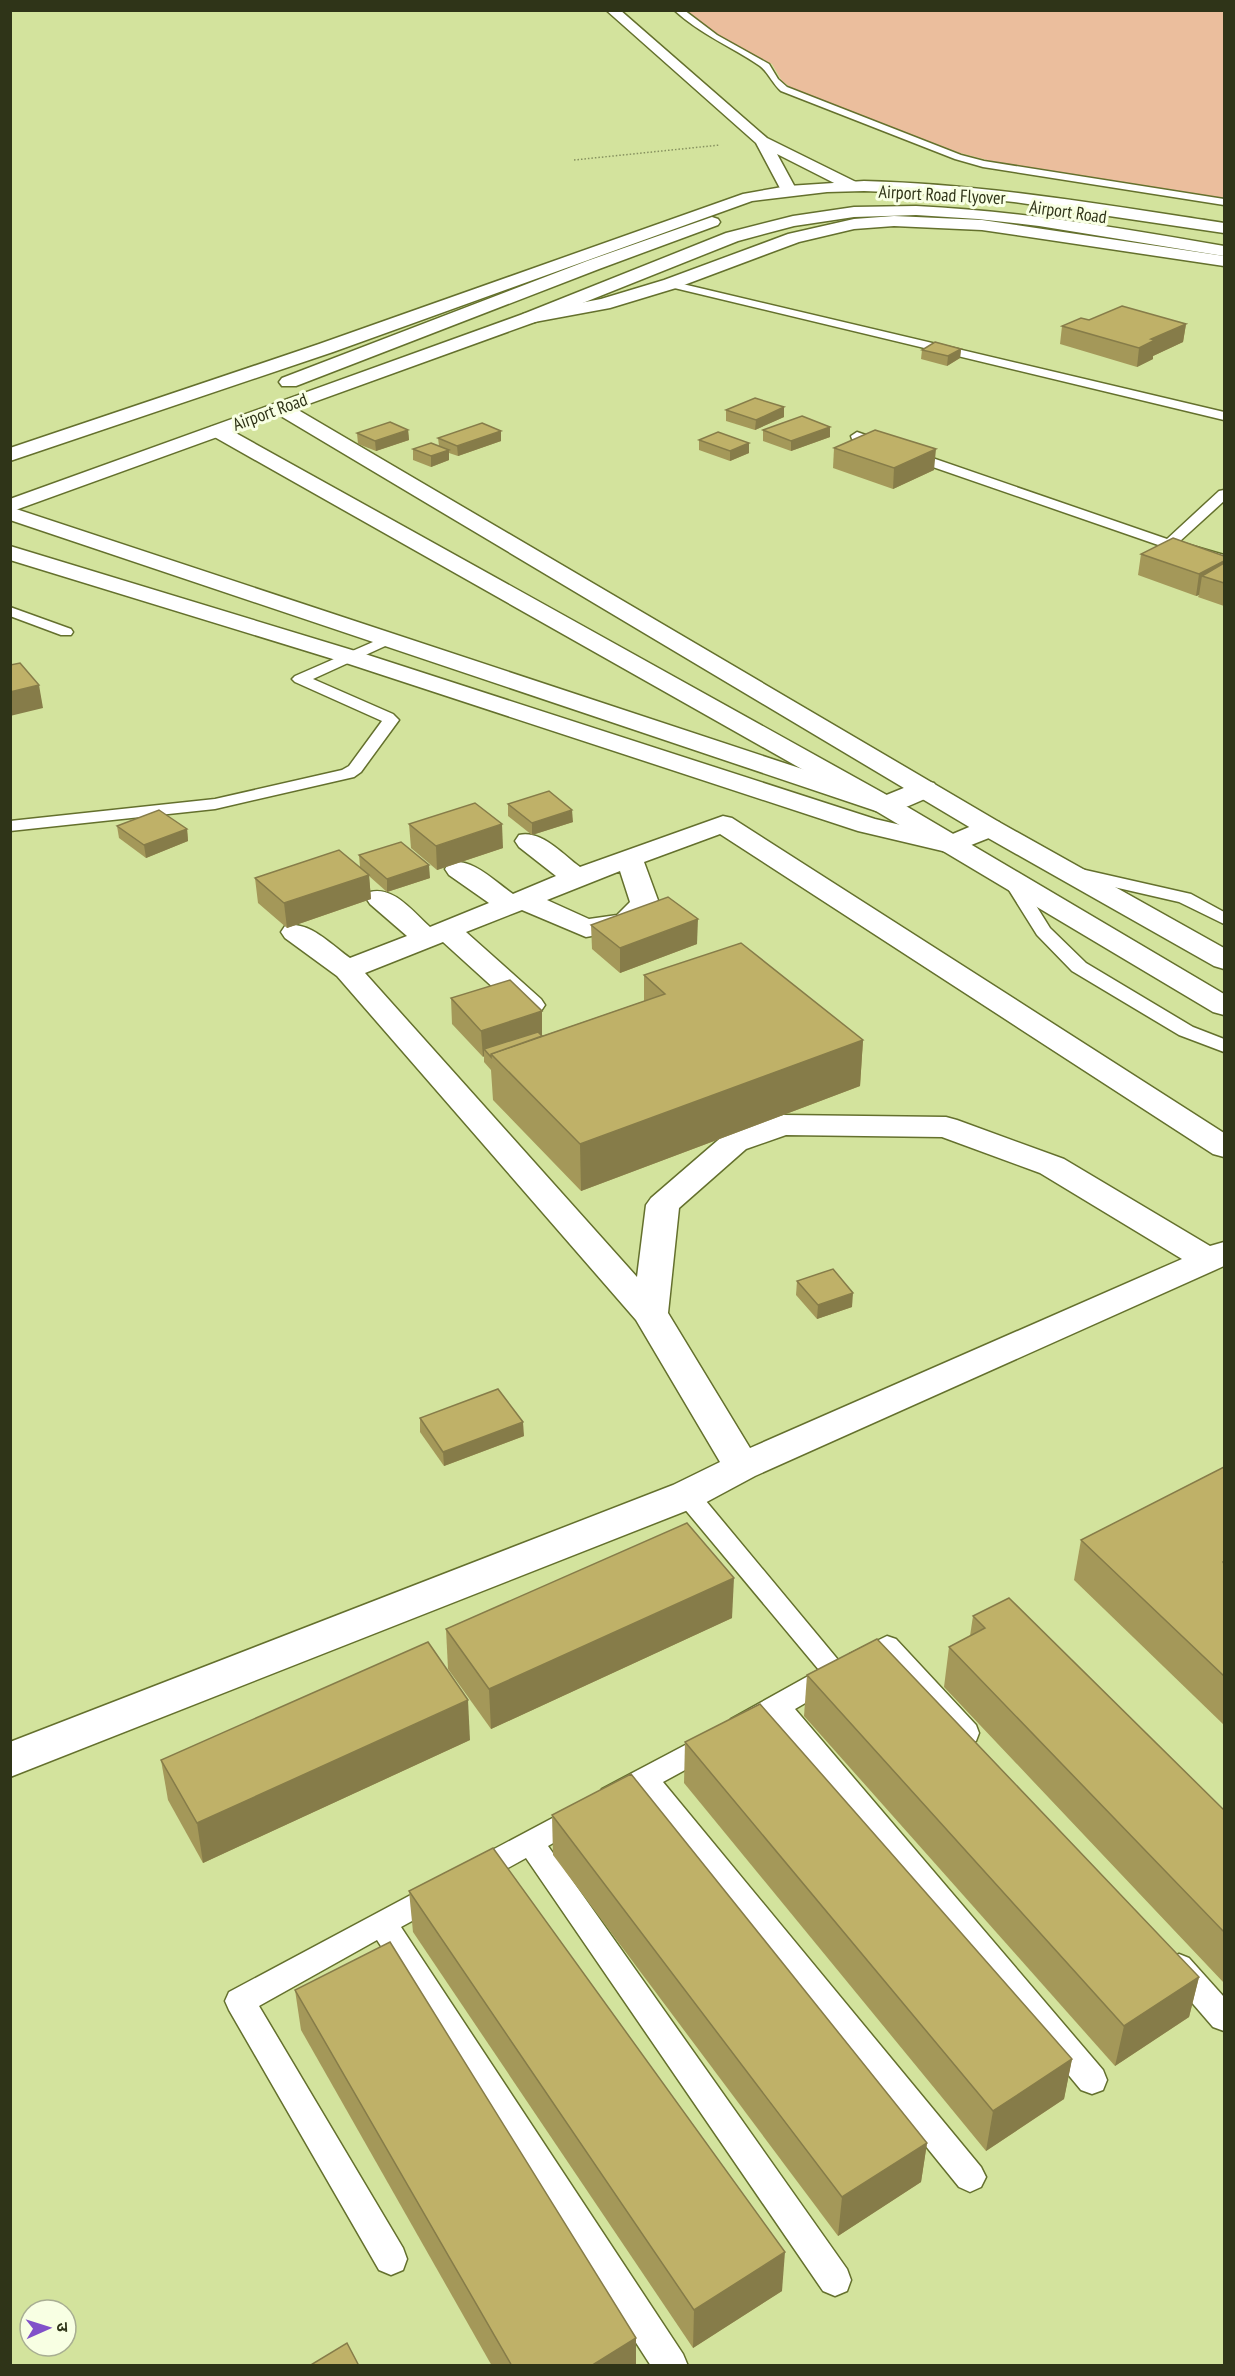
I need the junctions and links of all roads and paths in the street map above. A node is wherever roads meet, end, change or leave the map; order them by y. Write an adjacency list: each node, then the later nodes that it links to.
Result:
1 (612, 10): 3 (street)
2 (678, 10): 7 (lane)
3 (762, 141): 4 (path); 5 (street); 6 (street)
4 (574, 160)
5 (850, 185): 6 (street); 8 (street)
6 (788, 189): 18 (street)
7 (1224, 202)
8 (1224, 228)
9 (1224, 234): 14 (street, Airport Road)
10 (1224, 251): 13 (street, Airport Road Flyover)
11 (1224, 261): 12 (street)
12 (670, 285): 13 (street); 15 (lane)
13 (529, 318): 14 (street, Airport Road)
14 (277, 398): 16 (street, Airport Road); 29 (street)
15 (1224, 416)
16 (218, 431): 20 (street, Airport Road); 30 (street)
17 (856, 436): 22 (lane)
18 (10, 455)
19 (1224, 494): 22 (lane)
20 (10, 506)
21 (10, 513): 27 (street)
22 (1169, 544): 24 (lane)
23 (10, 554): 28 (street)
24 (1224, 560)
25 (10, 611): 26 (lane)
26 (66, 632)
27 (389, 639): 28 (lane); 30 (street)
28 (350, 657): 31 (lane); 34 (street)
29 (925, 789): 30 (street); 32 (street)
30 (885, 805): 34 (street)
31 (10, 826)
32 (990, 828): 34 (street); 37 (street)
33 (529, 841): 38 (street)
34 (951, 845): 39 (street)
35 (629, 859): 38 (street); 41 (street); 50 (street)
36 (459, 869): 41 (street)
37 (1063, 870): 42 (lane); 45 (street)
38 (576, 878): 41 (street)
39 (1011, 879): 48 (street); 49 (lane)
40 (380, 898): 44 (street)
41 (517, 902): 44 (street)
42 (1224, 919)
43 (295, 932): 46 (street)
44 (436, 933): 46 (street); 47 (street)
45 (1224, 960)
46 (347, 970): 52 (street)
47 (530, 1005)
48 (1224, 1006)
49 (1224, 1046)
50 (1224, 1147)
51 (1216, 1256): 52 (street); 53 (street)
52 (650, 1313): 53 (street)
53 (742, 1467): 54 (street)
54 (687, 1495): 55 (lane); 58 (street)
55 (836, 1673): 56 (lane); 57 (lane)
56 (777, 1706): 59 (lane); 64 (lane)
57 (983, 1752)
58 (10, 1760)
59 (644, 1779): 60 (lane); 65 (lane)
60 (530, 1842): 61 (lane); 67 (lane)
61 (382, 1923): 66 (lane); 68 (lane)
62 (1160, 1947): 63 (lane)
63 (1224, 2018)
64 (1092, 2080)
65 (970, 2177)
66 (391, 2259)
67 (835, 2280)
68 (671, 2366)

